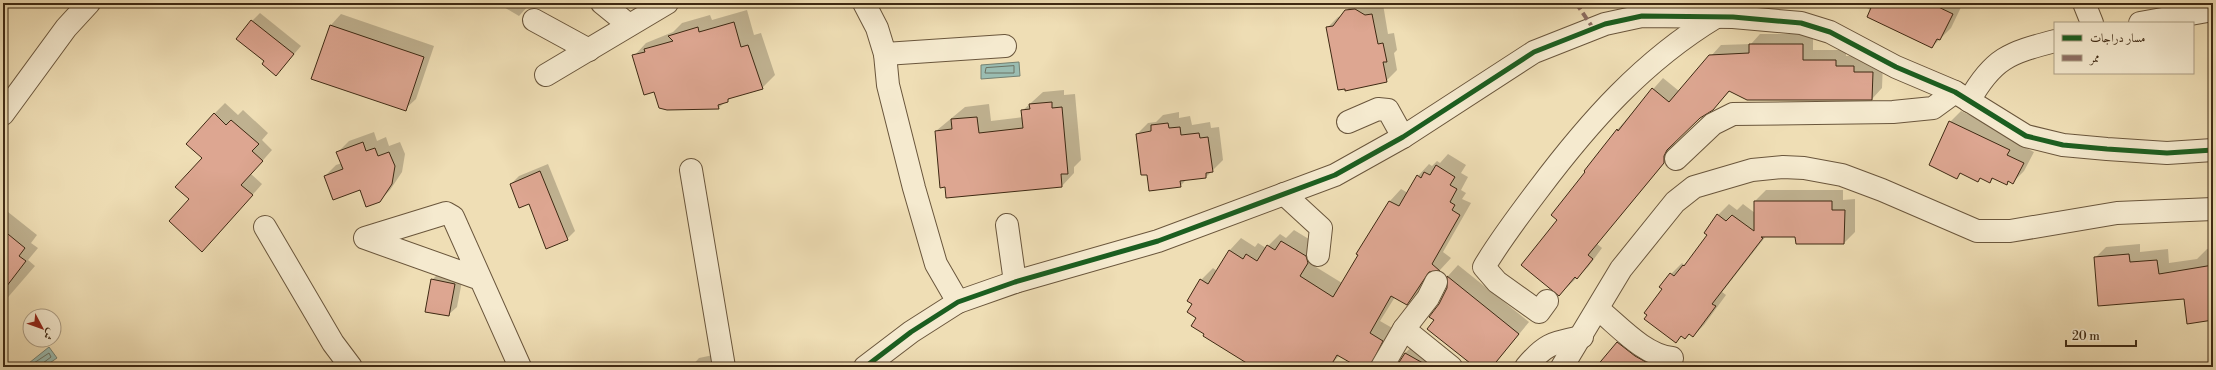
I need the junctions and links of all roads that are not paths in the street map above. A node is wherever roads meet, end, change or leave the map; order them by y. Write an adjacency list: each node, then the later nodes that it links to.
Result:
1 (89, 3): 19 (street)
2 (602, 3): 12 (street)
3 (667, 3): 12 (street)
4 (864, 3): 16 (street)
5 (2084, 3): 10 (street)
6 (1638, 10): 8 (street); 21 (street)
7 (2213, 10): 11 (street)
8 (1716, 17): 18 (street); 33 (street)
9 (534, 20): 15 (street)
10 (2092, 22)
11 (2146, 22)
12 (629, 25): 15 (street)
13 (2054, 41): 18 (street)
14 (1005, 46): 16 (street)
15 (589, 50): 17 (street)
16 (885, 54): 34 (street)
17 (546, 75)
18 (1962, 96): 22 (street); 23 (street)
19 (3, 114)
20 (1348, 122): 21 (street)
21 (1403, 137): 25 (street)
22 (2213, 150)
23 (1676, 159)
24 (691, 170): 41 (street)
25 (1284, 194): 29 (street); 31 (street)
26 (2213, 209): 35 (street)
27 (1008, 225): 31 (street)
28 (264, 227): 39 (street)
29 (1318, 255)
30 (480, 279): 30 (street); 40 (street)
31 (1015, 282): 34 (street)
32 (1436, 282): 36 (street)
33 (1547, 301)
34 (958, 302): 42 (street)
35 (1598, 309): 37 (street); 38 (street)
36 (1404, 329): 43 (street); 44 (street)
37 (1582, 337): 45 (street); 46 (street)
38 (1672, 358)
39 (351, 367)
40 (520, 367)
41 (724, 367)
42 (865, 367)
43 (1382, 367)
44 (1451, 367)
45 (1526, 367)
46 (1562, 367)

